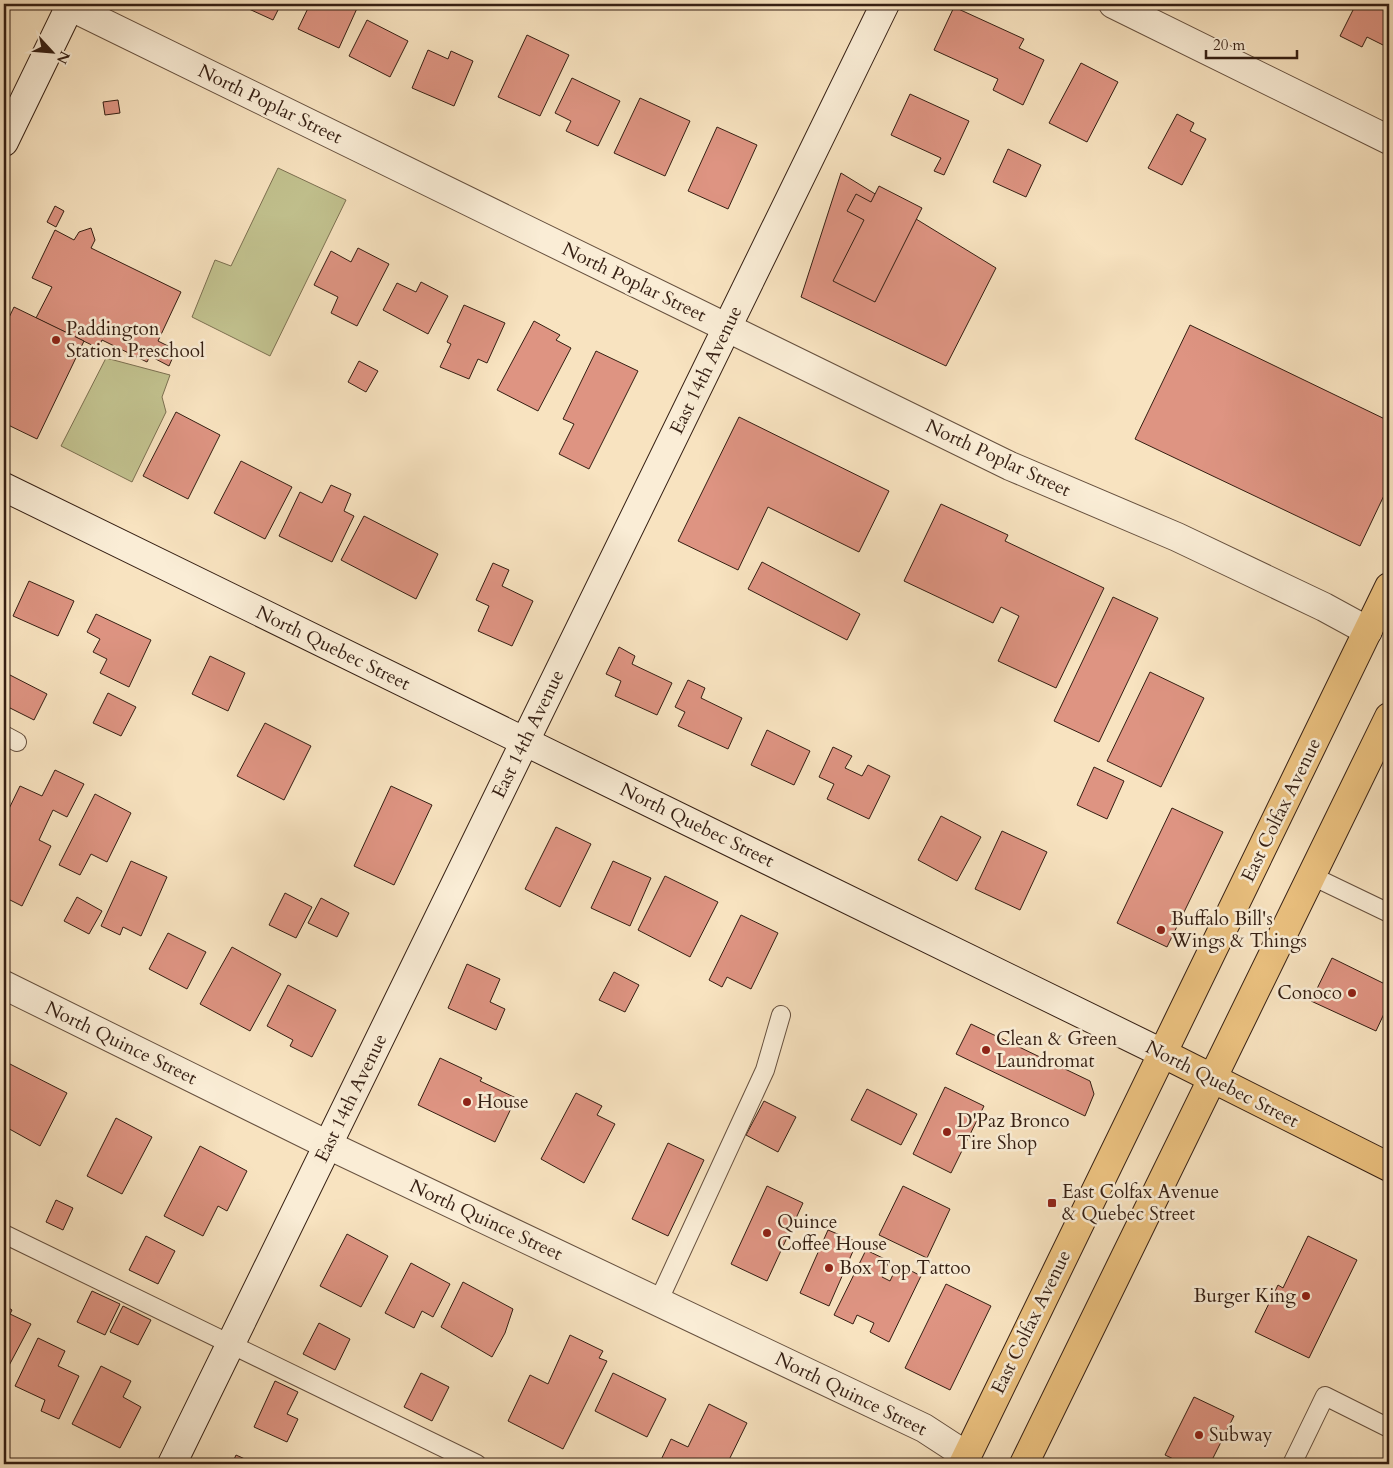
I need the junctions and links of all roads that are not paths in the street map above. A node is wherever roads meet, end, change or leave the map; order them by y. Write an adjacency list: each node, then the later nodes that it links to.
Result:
1 (69, 4): 5 (street); 6 (street, North Poplar Street)
2 (885, 4): 6 (street, East 14th Avenue)
3 (1113, 4): 4 (street)
4 (1389, 140)
5 (4, 142)
6 (727, 328): 9 (street, North Poplar Street); 11 (street, East 14th Avenue)
7 (4, 487): 11 (street, North Quebec Street)
8 (1389, 587): 9 (main road, East Colfax Avenue)
9 (1368, 631): 16 (main road, East Colfax Avenue)
10 (1389, 717): 12 (main road)
11 (524, 741): 16 (street, North Quebec Street); 18 (street, East 14th Avenue)
12 (1312, 876): 13 (lane); 17 (main road)
13 (1389, 913)
14 (4, 985): 18 (street, North Quince Street)
15 (781, 1015): 21 (lane)
16 (1162, 1054): 17 (main road, North Quebec Street); 24 (main road, East Colfax Avenue)
17 (1213, 1079): 19 (main road, North Quebec Street); 27 (main road)
18 (328, 1145): 21 (street, North Quince Street); 22 (street, East 14th Avenue)
19 (1389, 1167)
20 (4, 1234): 22 (lane)
21 (658, 1302): 24 (street, North Quince Street)
22 (231, 1344): 25 (street, East 14th Avenue); 26 (lane)
23 (1389, 1428): 28 (lane)
24 (965, 1460)
25 (172, 1464)
26 (478, 1464)
27 (1024, 1464)
28 (1292, 1464)

